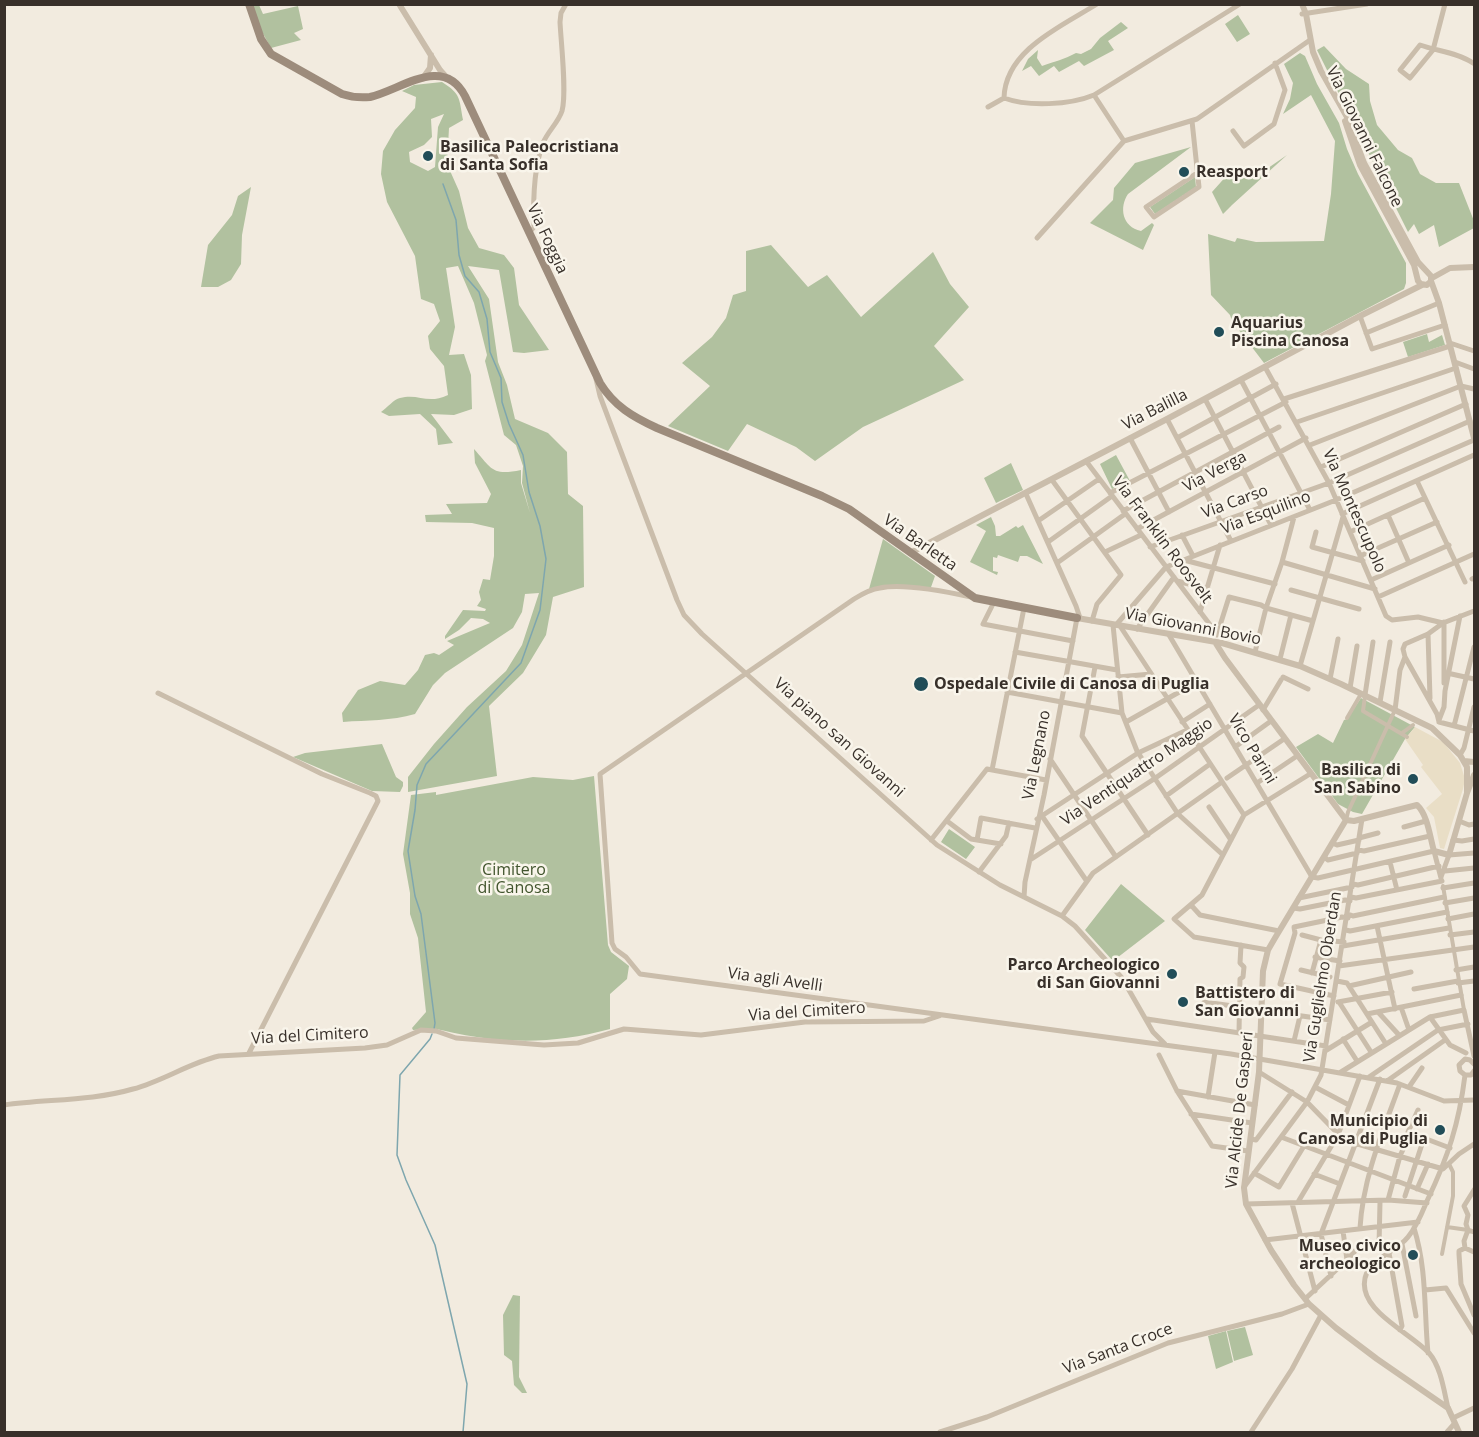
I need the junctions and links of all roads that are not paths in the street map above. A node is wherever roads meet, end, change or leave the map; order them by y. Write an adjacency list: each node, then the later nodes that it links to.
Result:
1 (249, 4): 18 (main road)
2 (399, 4): 12 (street)
3 (566, 4): 27 (street)
4 (1097, 4): 21 (street)
5 (1240, 4): 20 (street)
6 (1302, 4): 9 (street, Via Giovanni Falcone)
7 (1367, 4): 9 (street)
8 (1445, 4): 11 (street)
9 (1304, 14): 10 (street, Via Giovanni Falcone)
10 (1309, 40): 13 (street); 30 (street, Via Giovanni Falcone); 31 (street, Via Giovanni Falcone)
11 (1433, 50): 11 (street); 14 (street)
12 (431, 54): 15 (street); 16 (street)
13 (1275, 63): 23 (street); 24 (street)
14 (1473, 63)
15 (430, 67): 17 (street); 18 (street)
16 (439, 67): 17 (street); 19 (street)
17 (434, 76): 18 (main road); 19 (main road)
18 (423, 78)
19 (448, 79): 27 (main road, Via Foggia)
20 (1094, 95): 21 (street); 25 (street)
21 (1004, 98): 22 (street)
22 (988, 107)
23 (1192, 121): 25 (street); 26 (street)
24 (1233, 131)
25 (1124, 141): 28 (street)
26 (1197, 173): 26 (street)
27 (529, 232): 41 (main road, Via Foggia)
28 (1037, 238)
29 (1474, 267): 30 (street)
30 (1430, 276): 31 (street); 31 (street); 32 (street, Via Giovanni Falcone)
31 (1419, 281): 33 (street, Via Balilla)
32 (1439, 303): 34 (street, Via Giovanni Falcone); 35 (street)
33 (1360, 316): 35 (street); 39 (street, Via Balilla)
34 (1445, 325): 35 (street); 36 (street, Via Giovanni Falcone)
35 (1366, 333)
36 (1450, 344): 37 (street); 38 (street, Via Giovanni Falcone); 48 (street)
37 (1474, 351)
38 (1455, 365): 40 (street); 44 (street, Via Giovanni Falcone); 55 (street)
39 (1265, 367): 42 (street, Via Balilla); 43 (street, Via Montescupolo)
40 (1474, 369)
41 (595, 374): 86 (main road, Via Foggia); 166 (street, Via piano san Giovanni)
42 (1241, 380): 46 (street); 47 (street, Via Balilla)
43 (1276, 384): 46 (street); 48 (street, Via Montescupolo)
44 (1461, 386): 45 (street); 49 (street, Via Giovanni Falcone); 63 (street)
45 (1474, 389)
46 (1251, 398): 51 (street); 52 (street)
47 (1205, 399): 52 (street); 53 (street, Via Balilla)
48 (1285, 400): 51 (street); 55 (street, Via Montescupolo)
49 (1466, 405): 50 (street); 54 (street, Via Giovanni Falcone); 69 (street)
50 (1474, 410)
51 (1260, 415): 57 (street); 58 (street)
52 (1214, 417): 58 (street); 60 (street)
53 (1167, 419): 59 (street, Via Balilla); 60 (street)
54 (1470, 421): 62 (street, Via Giovanni Falcone); 76 (street, Via Carso)
55 (1297, 422): 61 (street, Via Montescupolo)
56 (1279, 427): 57 (street)
57 (1269, 433): 64 (street); 65 (street)
58 (1224, 434): 64 (street); 66 (street)
59 (1130, 438): 68 (street, Via Balilla); 72 (street)
60 (1177, 438): 66 (street)
61 (1306, 438): 63 (street, Via Montescupolo); 65 (street, Via Verga)
62 (1474, 439): 83 (street, Via Esquilino)
63 (1310, 445): 69 (street, Via Montescupolo)
64 (1233, 452): 70 (street); 71 (street)
65 (1279, 453): 70 (street, Via Verga); 79 (street)
66 (1186, 454): 71 (street); 72 (street)
67 (1474, 455): 75 (street)
68 (1086, 461): 73 (street, Via Franklin Roosvelt); 74 (street, Via Balilla)
69 (1321, 467): 76 (street, Via Montescupolo)
70 (1244, 471): 78 (street, Via Verga); 85 (street)
71 (1195, 472): 77 (street); 78 (street)
72 (1148, 474): 77 (street); 81 (street)
73 (1099, 479): 81 (street, Via Franklin Roosvelt); 84 (street)
74 (1052, 480): 80 (street, Via Balilla); 84 (street)
75 (1417, 481): 82 (street); 90 (street)
76 (1329, 483): 79 (street, Via Carso); 83 (street, Via Montescupolo)
77 (1159, 492): 88 (street); 89 (street)
78 (1206, 492): 89 (street, Via Verga); 95 (street)
79 (1301, 492): 85 (street, Via Carso); 87 (street)
80 (1026, 494): 94 (street); 111 (street, Via Balilla)
81 (1111, 495): 88 (street, Via Franklin Roosvelt); 93 (street)
82 (1425, 498): 91 (street); 96 (street)
83 (1336, 500): 87 (street, Via Esquilino); 90 (street, Via Montescupolo)
84 (1067, 501): 93 (street); 94 (street)
85 (1262, 506): 95 (street, Via Carso); 97 (street)
86 (849, 509): 111 (main road, Via Barletta)
87 (1310, 510): 92 (street, Via Esquilino)
88 (1124, 512): 98 (street, Via Franklin Roosvelt); 102 (street)
89 (1169, 512): 98 (street, Via Verga)
90 (1343, 515): 100 (street, Via Montescupolo); 110 (street)
91 (1388, 515): 100 (street); 103 (street)
92 (1294, 516): 97 (street, Via Esquilino); 117 (street)
93 (1081, 519): 102 (street); 105 (street)
94 (1038, 521): 105 (street)
95 (1221, 521): 101 (street, Via Carso); 104 (street)
96 (1437, 522): 103 (street); 106 (street)
97 (1271, 525): 104 (street, Via Esquilino)
98 (1139, 532): 107 (street, Via Franklin Roosvelt); 109 (street, Via Verga)
99 (1316, 532): 110 (street)
100 (1350, 532): 114 (street, Via Montescupolo)
101 (1182, 535): 107 (street, Via Carso); 113 (street)
102 (1094, 537): 109 (street); 118 (street)
103 (1398, 539): 114 (street); 119 (street)
104 (1231, 541): 108 (street, Via Esquilino)
105 (1048, 542): 118 (street)
106 (1449, 545): 116 (street); 119 (street)
107 (1150, 546): 120 (street, Via Franklin Roosvelt)
108 (1220, 546): 113 (street, Via Esquilino); 121 (street)
109 (1105, 552): 142 (street)
110 (1333, 553): 114 (street); 122 (street)
111 (910, 554): 131 (main road, Via Barletta)
112 (1474, 554): 116 (street)
113 (1193, 556): 115 (street, Via Esquilino)
114 (1361, 559): 124 (street, Via Montescupolo)
115 (1184, 560): 120 (street, Via Esquilino); 121 (street)
116 (1457, 561): 125 (street); 130 (street)
117 (1282, 562): 122 (street); 126 (street)
118 (1057, 563): 141 (street)
119 (1409, 563): 124 (street)
120 (1166, 567): 123 (street, Via Franklin Roosvelt); 145 (street)
121 (1214, 568): 126 (street); 127 (street)
122 (1325, 575): 128 (street); 132 (street)
123 (1175, 579): 127 (street); 138 (street, Via Franklin Roosvelt); 146 (street)
124 (1371, 580): 128 (street, Via Montescupolo)
125 (1465, 582)
126 (1275, 584): 135 (street)
127 (1208, 589): 138 (street)
128 (1375, 589): 130 (street, Via Montescupolo)
129 (1291, 590): 132 (street)
130 (1378, 597): 144 (street, Via Montescupolo)
131 (975, 598): 133 (main road, Via Giovanni Bovio); 166 (street)
132 (1319, 598): 136 (street); 143 (street)
133 (994, 602): 134 (main road, Via Giovanni Bovio); 147 (street)
134 (1024, 608): 141 (main road, Via Giovanni Bovio); 147 (street)
135 (1266, 608): 139 (street); 149 (street); 159 (street)
136 (1359, 609)
137 (1474, 611): 140 (street)
138 (1200, 612): 149 (street, Via Franklin Roosvelt)
139 (1291, 615): 143 (street); 161 (street)
140 (1460, 616): 144 (street); 167 (street)
141 (1078, 618): 142 (street, Via Giovanni Bovio); 152 (street, Via Legnano)
142 (1092, 621): 145 (street, Via Giovanni Bovio)
143 (1313, 621): 163 (street)
144 (1444, 622): 150 (street); 167 (street)
145 (1116, 625): 146 (street, Via Giovanni Bovio); 165 (street); 168 (street)
146 (1137, 629): 148 (street, Via Giovanni Bovio)
147 (1019, 632): 152 (street); 158 (street)
148 (1169, 634): 153 (street, Via Giovanni Bovio); 173 (street, Vico Parini)
149 (1217, 634): 153 (street)
150 (1428, 634): 160 (street); 180 (street)
151 (1338, 639): 171 (street)
152 (1072, 641): 162 (street, Via Legnano)
153 (1215, 642): 159 (street, Via Giovanni Bovio); 185 (street)
154 (1373, 642): 178 (street)
155 (1390, 642): 182 (street)
156 (1357, 646): 174 (street)
157 (1474, 647): 170 (street)
158 (1015, 652): 162 (street); 176 (street)
159 (1256, 652): 161 (street, Via Giovanni Bovio)
160 (1405, 657): 180 (street); 187 (street)
161 (1280, 659): 163 (street, Via Giovanni Bovio)
162 (1068, 663): 164 (street); 181 (street, Via Legnano)
163 (1300, 666): 171 (street, Via Giovanni Bovio)
164 (1095, 667): 165 (street); 184 (street)
165 (1117, 670): 169 (street)
166 (747, 672): 246 (street, Via piano san Giovanni); 327 (street, Via agli Avelli)
167 (1446, 673): 170 (street); 193 (street)
168 (1151, 674): 169 (street); 179 (street)
169 (1118, 677): 188 (street)
170 (1467, 677): 172 (street); 197 (street)
171 (1330, 679): 174 (street, Via Giovanni Bovio)
172 (1474, 679)
173 (1197, 682): 179 (street); 183 (street, Vico Parini)
174 (1350, 688): 178 (street, Via Giovanni Bovio)
175 (1308, 689): 185 (street)
176 (1007, 692): 181 (street); 213 (street)
177 (158, 693): 350 (street)
178 (1363, 694): 182 (street, Via Giovanni Bovio); 189 (street); 194 (street)
179 (1167, 699): 191 (street); 192 (street)
180 (1430, 700): 193 (street)
181 (1061, 702): 184 (street); 208 (street, Via Legnano)
182 (1380, 702): 187 (street, Via Giovanni Bovio)
183 (1210, 704): 192 (street); 198 (street, Vico Parini)
184 (1087, 707): 188 (street); 214 (street)
185 (1261, 707): 190 (street); 198 (street, Via Ventiquattro Maggio)
186 (1474, 707): 200 (street)
187 (1395, 710): 194 (street); 196 (street, Via Giovanni Bovio)
188 (1122, 713): 191 (street)
189 (1347, 718)
190 (1271, 721): 203 (street); 205 (street)
191 (1126, 722): 206 (street)
192 (1182, 722): 199 (street)
193 (1438, 722): 196 (street); 197 (street)
194 (1387, 725): 201 (street); 233 (street)
195 (1413, 725): 201 (street)
196 (1428, 726): 209 (street, Via Giovanni Bovio)
197 (1454, 726): 200 (street)
198 (1225, 729): 204 (street, Via Ventiquattro Maggio); 205 (street, Vico Parini)
199 (1187, 730): 204 (street); 206 (street)
200 (1472, 730): 209 (street)
201 (1402, 734): 202 (street)
202 (1407, 736)
203 (1284, 739): 207 (street); 212 (street)
204 (1198, 747): 211 (street); 217 (street, Via Ventiquattro Maggio)
205 (1235, 747): 212 (street, Vico Parini)
206 (1138, 753): 214 (street); 217 (street)
207 (1297, 756): 215 (street); 220 (street)
208 (1050, 758): 218 (street, Via Legnano); 222 (street)
209 (1462, 758): 210 (street); 221 (street)
210 (1474, 762)
211 (1210, 764): 219 (street); 223 (street)
212 (1246, 765): 219 (street); 220 (street, Vico Parini)
213 (992, 770): 218 (street); 234 (street)
214 (1107, 773): 222 (street); 225 (street)
215 (1310, 774): 226 (street); 233 (street)
216 (1474, 775): 221 (street)
217 (1154, 778): 223 (street); 225 (street, Via Ventiquattro Maggio)
218 (1046, 780): 230 (street, Via Legnano)
219 (1224, 780): 228 (street); 229 (street)
220 (1257, 783): 226 (street, Vico Parini)
221 (1467, 793): 224 (street); 236 (street)
222 (1074, 795): 230 (street); 232 (street)
223 (1166, 796): 228 (street)
224 (1474, 797)
225 (1123, 798): 232 (street, Via Ventiquattro Maggio); 242 (street)
226 (1268, 801): 229 (street); 268 (street, Vico Parini)
227 (1209, 807): 248 (street)
228 (1178, 814): 242 (street); 256 (street)
229 (1244, 815): 248 (street)
230 (1040, 818): 240 (street, Via Legnano); 250 (street)
231 (1362, 819): 233 (street); 235 (street); 244 (street, Via Guglielmo Oberdan)
232 (1091, 820): 250 (street, Via Ventiquattro Maggio); 258 (street)
233 (1346, 820): 251 (street, Via Alcide De Gasperi)
234 (947, 821): 246 (street); 247 (street)
235 (1426, 821): 239 (street); 243 (street)
236 (1459, 821): 238 (street); 249 (street)
237 (1009, 823): 240 (street); 247 (street); 252 (street)
238 (1474, 824)
239 (1404, 827)
240 (1035, 828): 260 (street, Via Legnano)
241 (1378, 833): 244 (street)
242 (1148, 835): 258 (street)
243 (1430, 836): 253 (street); 254 (street)
244 (1359, 839): 251 (street); 254 (street, Via Guglielmo Oberdan)
245 (1474, 839): 249 (street)
246 (931, 840): 266 (street, Via piano san Giovanni)
247 (977, 840): 252 (street)
248 (1231, 840): 256 (street)
249 (1453, 840): 257 (street)
250 (1059, 841): 260 (street, Via Ventiquattro Maggio); 269 (street)
251 (1332, 843): 259 (street, Via Alcide De Gasperi)
252 (1001, 844): 266 (street)
253 (1434, 851): 257 (street); 261 (street); 262 (street)
254 (1357, 852): 259 (street); 264 (street, Via Guglielmo Oberdan)
255 (1474, 853): 257 (street)
256 (1223, 855): 280 (street)
257 (1449, 855): 265 (street)
258 (1116, 857): 269 (street)
259 (1324, 857): 268 (street, Via Alcide De Gasperi)
260 (1030, 860): 275 (street, Via Legnano)
261 (1390, 861): 264 (street); 267 (street)
262 (1439, 866): 267 (street); 270 (street)
263 (1474, 868): 265 (street)
264 (1355, 869): 268 (street); 272 (street, Via Guglielmo Oberdan)
265 (1445, 871): 270 (street)
266 (979, 872): 275 (street, Via piano san Giovanni)
267 (1394, 876): 272 (street); 274 (street)
268 (1312, 877): 276 (street, Via Alcide De Gasperi)
269 (1086, 880): 283 (street)
270 (1441, 880): 273 (street); 274 (street)
271 (1474, 883): 273 (street)
272 (1352, 886): 276 (street); 278 (street, Via Guglielmo Oberdan)
273 (1443, 888): 279 (street)
274 (1396, 890): 278 (street)
275 (1024, 897): 283 (street, Via piano san Giovanni)
276 (1299, 898): 281 (street, Via Alcide De Gasperi)
277 (1474, 898): 279 (street)
278 (1350, 899): 281 (street); 284 (street, Via Guglielmo Oberdan)
279 (1445, 900): 284 (street); 285 (street)
280 (1191, 905): 288 (street); 295 (street)
281 (1293, 908): 288 (street, Via Alcide De Gasperi)
282 (1474, 914): 285 (street)
283 (1062, 916): 330 (street, Via piano san Giovanni)
284 (1348, 916): 287 (street, Via Guglielmo Oberdan); 316 (street)
285 (1447, 916): 286 (street); 289 (street)
286 (1377, 926): 287 (street); 293 (street)
287 (1346, 930): 294 (street, Via Guglielmo Oberdan)
288 (1279, 932): 297 (street, Via Alcide De Gasperi)
289 (1450, 932): 290 (street); 293 (street); 298 (street)
290 (1474, 932)
291 (1302, 935): 292 (street)
292 (1321, 940): 294 (street); 299 (street)
293 (1380, 940): 294 (street); 300 (street)
294 (1343, 944): 301 (street, Via Guglielmo Oberdan)
295 (1241, 945): 297 (street); 320 (street)
296 (1474, 947): 298 (street)
297 (1268, 950): 322 (street, Via Alcide De Gasperi)
298 (1453, 950): 300 (street); 304 (street)
299 (1315, 957): 301 (street); 306 (street)
300 (1383, 960): 301 (street); 307 (street)
301 (1340, 964): 309 (street, Via Guglielmo Oberdan)
302 (1474, 967): 304 (street)
303 (1300, 970): 306 (street)
304 (1456, 970): 311 (street)
305 (1411, 972): 307 (street)
306 (1312, 973): 308 (street)
307 (1388, 976): 312 (street); 314 (street)
308 (1330, 977)
309 (1337, 981): 312 (street); 316 (street, Via Guglielmo Oberdan)
310 (1474, 981): 311 (street)
311 (1458, 982): 313 (street); 315 (street)
312 (1349, 986): 317 (street)
313 (1414, 988)
314 (1392, 992): 317 (street); 321 (street)
315 (1461, 995): 321 (street); 323 (street)
316 (1334, 996): 319 (street, Via Guglielmo Oberdan)
317 (1357, 999): 319 (street); 326 (street)
318 (1204, 1002): 320 (street)
319 (1336, 1002): 331 (street, Via Guglielmo Oberdan); 334 (street)
320 (1239, 1007): 322 (street); 337 (street)
321 (1398, 1008): 324 (street); 335 (street)
322 (1262, 1010): 340 (street, Via Alcide De Gasperi)
323 (1464, 1010): 329 (street); 333 (street)
324 (1378, 1012): 326 (street); 339 (street)
325 (1281, 1013): 328 (street)
326 (1367, 1014): 332 (street)
327 (941, 1015): 345 (street, Via agli Avelli); 350 (street, Via del Cimitero)
328 (1300, 1016): 331 (street); 343 (street)
329 (1430, 1017): 335 (street); 336 (street)
330 (1147, 1019): 337 (street); 345 (street, Via piano san Giovanni)
331 (1330, 1020): 347 (street, Via Guglielmo Oberdan)
332 (1372, 1022): 334 (street); 346 (street)
333 (1468, 1024): 336 (street); 338 (street)
334 (1357, 1030): 341 (street); 351 (street)
335 (1409, 1030): 339 (street)
336 (1437, 1030): 342 (street); 366 (street)
337 (1239, 1033): 340 (street)
338 (1472, 1033): 344 (street)
339 (1400, 1035): 346 (street)
340 (1261, 1036): 343 (street); 355 (street, Via Alcide De Gasperi)
341 (1343, 1039): 347 (street); 357 (street)
342 (1445, 1040): 352 (street); 367 (street)
343 (1294, 1041): 347 (street)
344 (1472, 1041): 348 (street); 352 (street)
345 (1165, 1044): 349 (street, Via agli Avelli)
346 (1386, 1044): 351 (street)
347 (1326, 1048): 360 (street, Via Guglielmo Oberdan)
348 (1474, 1051): 354 (street)
349 (1215, 1052): 355 (street, Via agli Avelli); 373 (street)
350 (249, 1053): 377 (street, Via del Cimitero)
351 (1371, 1053): 357 (street)
352 (1466, 1053): 356 (street)
353 (1159, 1055): 371 (street)
354 (1474, 1056)
355 (1260, 1059): 360 (street, Via agli Avelli); 361 (street, Via Alcide De Gasperi)
356 (1463, 1060): 358 (street); 364 (street)
357 (1357, 1061): 362 (street)
358 (1474, 1064)
359 (1422, 1068): 370 (street)
360 (1322, 1069): 362 (street, Via agli Avelli); 369 (street, Via Guglielmo Oberdan)
361 (1259, 1072): 372 (street); 379 (street, Via Alcide De Gasperi)
362 (1341, 1072): 365 (street, Via agli Avelli)
363 (1474, 1072): 364 (street)
364 (1465, 1075): 374 (street)
365 (1360, 1076): 366 (street, Via agli Avelli); 378 (street)
366 (1369, 1077): 367 (street, Via agli Avelli)
367 (1383, 1080): 368 (street, Via agli Avelli); 388 (street)
368 (1401, 1084): 370 (street, Via agli Avelli); 392 (street)
369 (1315, 1087): 376 (street, Via Guglielmo Oberdan); 378 (street)
370 (1409, 1087): 374 (street, Via agli Avelli)
371 (1177, 1091): 373 (street); 381 (street)
372 (1292, 1092): 376 (street); 387 (street)
373 (1208, 1097): 379 (street)
374 (1462, 1100): 375 (street, Via agli Avelli); 391 (street)
375 (1474, 1100)
376 (1307, 1102): 384 (street); 385 (street, Via Guglielmo Oberdan)
377 (4, 1105)
378 (1349, 1105): 384 (street)
379 (1255, 1106): 382 (street, Via Alcide De Gasperi)
380 (1418, 1110): 383 (street)
381 (1191, 1114): 382 (street); 393 (street)
382 (1252, 1123): 387 (street, Via Alcide De Gasperi)
383 (1410, 1134): 386 (street); 395 (street)
384 (1338, 1135): 388 (street); 394 (street)
385 (1281, 1137): 390 (street); 402 (street, Via Guglielmo Oberdan)
386 (1424, 1138): 391 (street); 396 (street)
387 (1251, 1139): 393 (street, Via Alcide De Gasperi)
388 (1355, 1144): 392 (street); 397 (street)
389 (1474, 1144): 399 (street)
390 (1305, 1146): 394 (street); 402 (street)
391 (1450, 1148): 400 (street)
392 (1376, 1149): 395 (street); 401 (street)
393 (1248, 1151): 407 (street, Via Alcide De Gasperi)
394 (1325, 1154): 397 (street); 403 (street)
395 (1400, 1156): 396 (street); 404 (street)
396 (1415, 1161): 398 (street); 406 (street)
397 (1348, 1162): 401 (street); 405 (street)
398 (1428, 1164): 400 (street); 408 (street)
399 (1449, 1164): 400 (street); 421 (street)
400 (1443, 1168): 410 (street)
401 (1370, 1171): 404 (street); 413 (street)
402 (1254, 1173): 407 (street, Via Guglielmo Oberdan)
403 (1314, 1174): 405 (street); 414 (street)
404 (1393, 1179): 406 (street); 412 (street)
405 (1340, 1184): 415 (street)
406 (1408, 1185): 408 (street); 411 (street)
407 (1244, 1188): 418 (street, Via Alcide De Gasperi)
408 (1417, 1189): 410 (street)
409 (1474, 1190): 425 (street)
410 (1431, 1194): 417 (street)
411 (1405, 1196)
412 (1388, 1200): 416 (street); 417 (street)
413 (1362, 1201): 415 (street); 416 (street); 422 (street)
414 (1295, 1202): 415 (street); 418 (street); 427 (street)
415 (1333, 1202): 426 (street)
416 (1380, 1202): 420 (street)
417 (1426, 1203): 419 (street)
418 (1246, 1204): 428 (street, Via Alcide De Gasperi)
419 (1418, 1222): 420 (street); 423 (street)
420 (1379, 1226): 422 (street); 430 (street)
421 (1447, 1227): 425 (street); 435 (street)
422 (1360, 1228): 424 (street)
423 (1414, 1228): 429 (street); 438 (street)
424 (1343, 1231): 426 (street); 436 (street)
425 (1471, 1231): 431 (street)
426 (1321, 1234): 427 (street); 437 (street)
427 (1301, 1236): 428 (street); 439 (street)
428 (1265, 1240): 440 (street, Via Alcide De Gasperi)
429 (1402, 1244): 434 (street); 443 (street)
430 (1379, 1246)
431 (1464, 1248): 433 (street); 441 (street)
432 (1356, 1250): 436 (street, Via Santa Croce)
433 (1474, 1252)
434 (1389, 1253): 444 (street); 444 (street)
435 (1442, 1254)
436 (1347, 1260): 437 (street, Via Santa Croce)
437 (1331, 1276): 439 (street, Via Santa Croce)
438 (1425, 1290): 445 (street); 446 (street)
439 (1316, 1291): 440 (street, Via Santa Croce)
440 (1307, 1302): 442 (street, Via Alcide De Gasperi); 450 (street, Via Santa Croce)
441 (1474, 1313)
442 (1321, 1316): 447 (street, Via Alcide De Gasperi); 451 (street)
443 (1416, 1316)
444 (1400, 1330): 446 (street)
445 (1474, 1333)
446 (1428, 1353): 447 (street)
447 (1448, 1408): 449 (street)
448 (1474, 1408): 449 (street)
449 (1454, 1420): 452 (street); 453 (street)
450 (940, 1432)
451 (1251, 1432)
452 (1447, 1432)
453 (1459, 1432)

